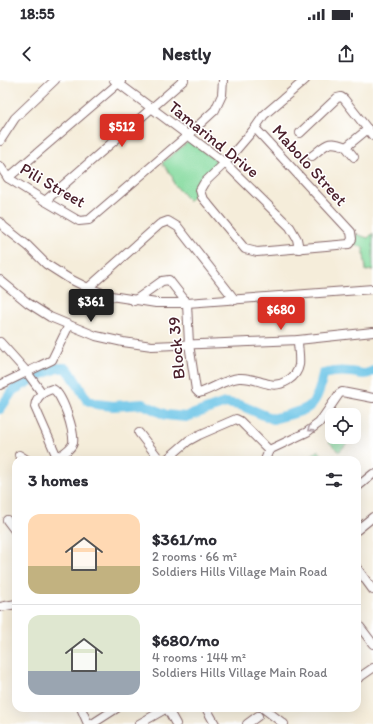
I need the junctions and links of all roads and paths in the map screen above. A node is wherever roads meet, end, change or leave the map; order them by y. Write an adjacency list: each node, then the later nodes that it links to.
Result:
1 (55, 80): 12 (street)
2 (184, 80): 6 (street)
3 (223, 80): 10 (street, Pili Street)
4 (305, 80): 7 (street)
5 (118, 81): 6 (street, Tamarind Drive); 18 (street)
6 (152, 109): 10 (street, Tamarind Drive); 19 (street)
7 (255, 128): 16 (street, Mabolo Street); 21 (street, Mabolo Street)
8 (368, 129): 9 (street); 11 (street); 13 (street)
9 (300, 133)
10 (188, 135): 16 (street, Tamarind Drive); 19 (street, Pili Street)
11 (373, 136)
12 (0, 141)
13 (346, 147): 14 (street); 15 (street)
14 (312, 156)
15 (354, 157)
16 (225, 163): 21 (street, Tamarind Drive); 21 (street, Mabolo Street)
17 (0, 166): 18 (street, Pili Street)
18 (8, 178): 19 (street, Pili Street)
19 (45, 200)
20 (1, 226): 23 (street)
21 (299, 249)
22 (0, 280): 28 (street)
23 (88, 288): 25 (street); 26 (street)
24 (373, 289): 25 (street)
25 (235, 300): 27 (street)
26 (134, 301): 27 (street); 27 (street, Block 39)
27 (187, 303): 32 (street, Block 39)
28 (69, 325): 32 (street); 33 (street)
29 (373, 332): 30 (street)
30 (298, 340): 32 (street); 32 (street, Block 39)
31 (0, 342): 33 (street)
32 (189, 344)
33 (31, 377): 34 (street); 35 (street)
34 (0, 384)
35 (42, 393): 39 (street); 40 (street)
36 (373, 398): 38 (street, one-way to 38)
37 (139, 433): 41 (street)
38 (270, 450): 42 (street); 43 (street)
39 (55, 456)
40 (60, 456)
41 (157, 456)
42 (171, 456)
43 (267, 456)
44 (373, 474): 45 (street)
45 (361, 484)
46 (373, 517): 49 (street)
47 (8, 520): 48 (street)
48 (12, 526)
49 (361, 527)
50 (361, 572): 51 (street)
51 (370, 581): 52 (street)
52 (373, 590)
53 (12, 605): 54 (street)
54 (0, 607)
55 (361, 628): 56 (street)
56 (373, 644)
57 (373, 668): 58 (street)
58 (361, 676)
59 (83, 712): 66 (street)
60 (111, 712): 67 (street)
61 (160, 712): 68 (street)
62 (169, 712): 69 (street)
63 (208, 712): 70 (street)
64 (268, 712): 72 (street)
65 (258, 716): 71 (street)
66 (88, 724)
67 (92, 724)
68 (140, 724)
69 (176, 724)
70 (215, 724)
71 (247, 724)
72 (284, 724)

